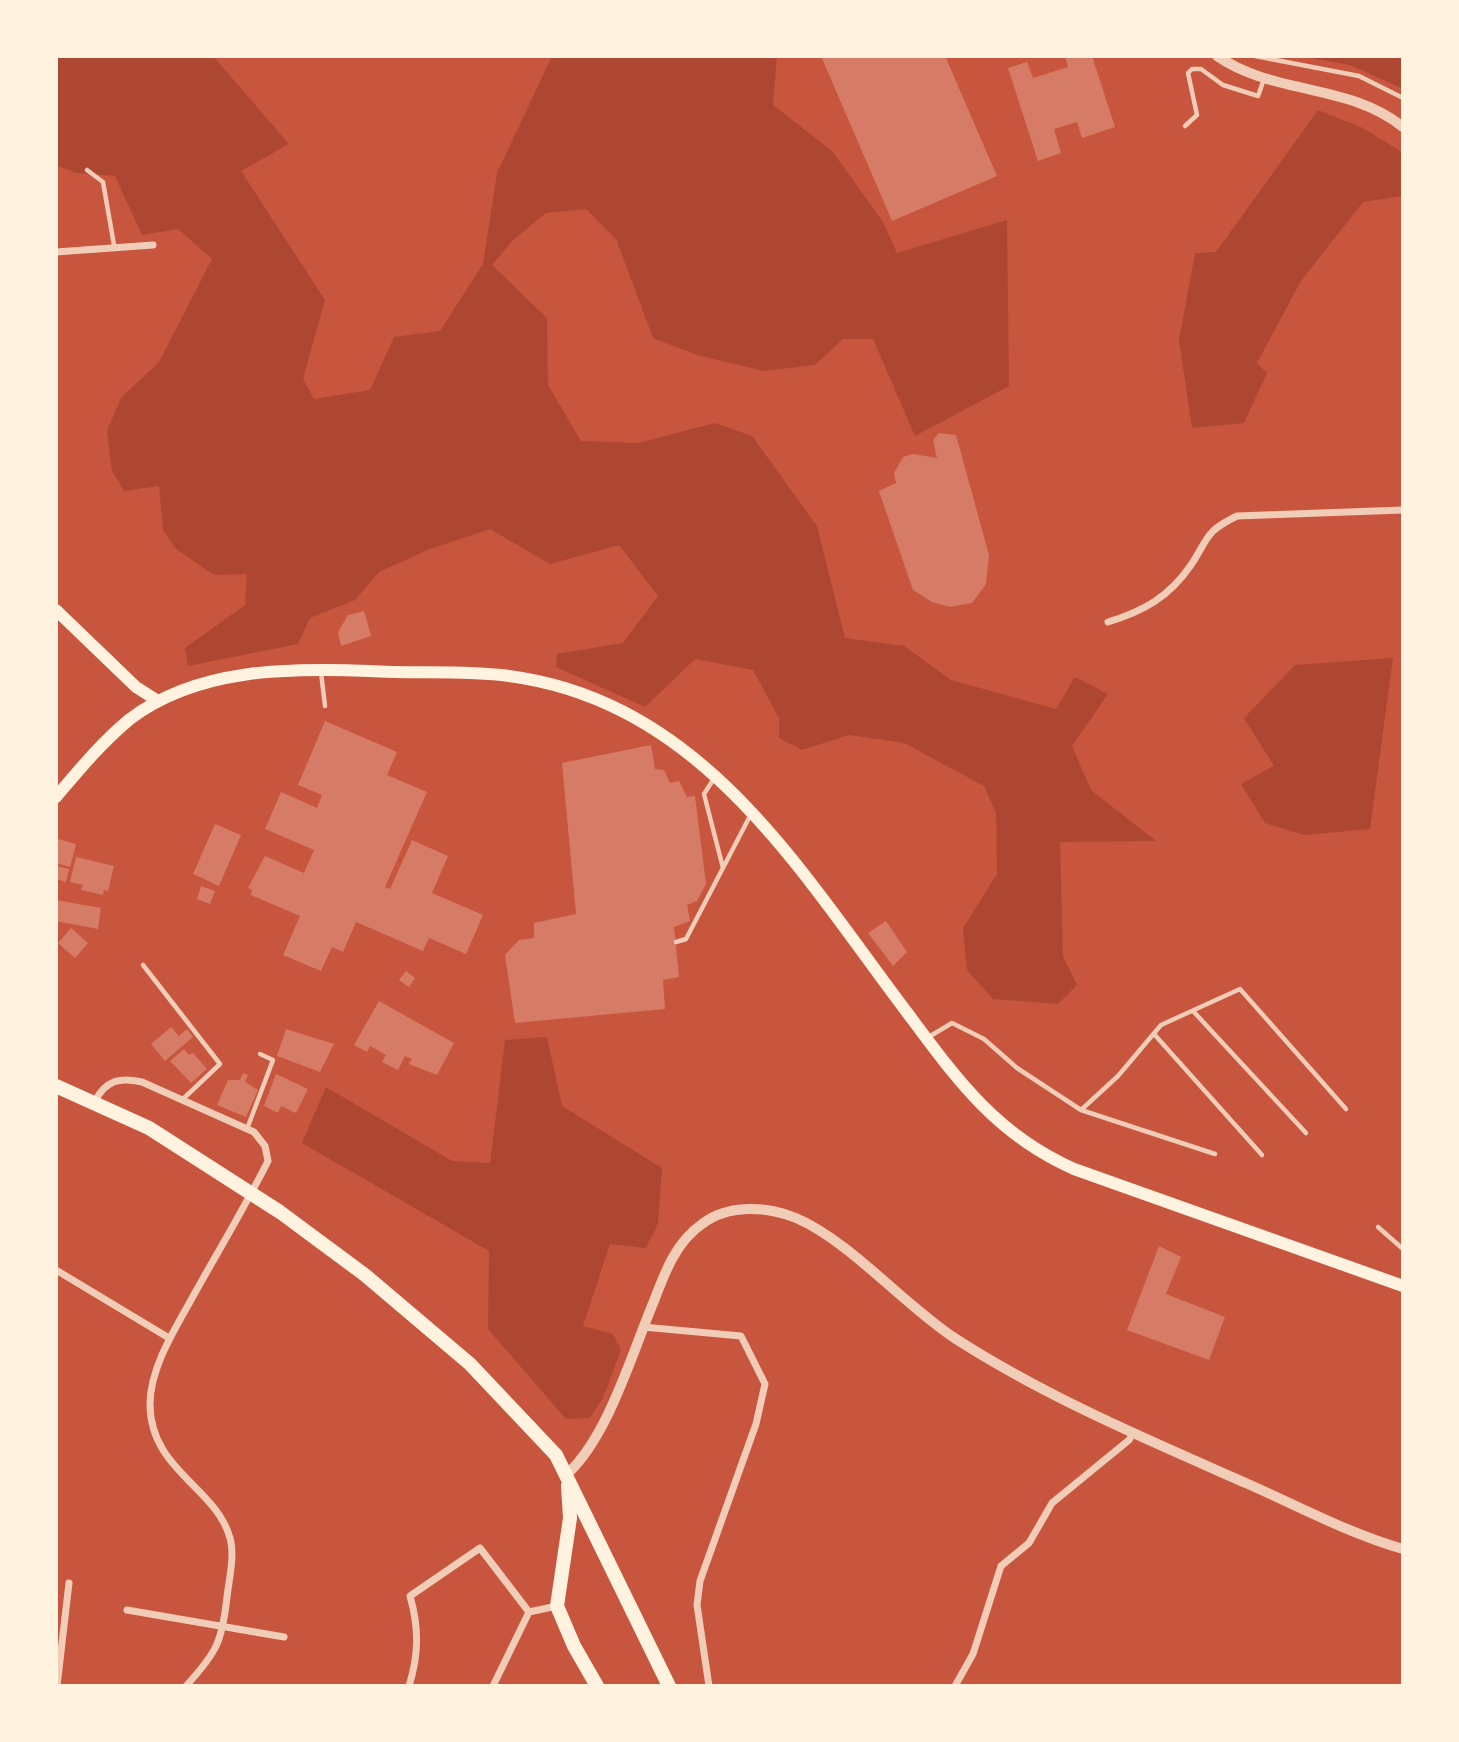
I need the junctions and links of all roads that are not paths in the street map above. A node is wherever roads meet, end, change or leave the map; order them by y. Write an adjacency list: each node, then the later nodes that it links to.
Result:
1 (1217, 56): 3 (street)
2 (1255, 56): 4 (lane)
3 (1264, 79): 5 (lane); 6 (street)
4 (1403, 99)
5 (1185, 126)
6 (1403, 127)
7 (87, 170): 8 (lane)
8 (114, 245): 9 (street); 10 (street)
9 (153, 245)
10 (56, 252)
11 (1403, 510): 13 (street)
12 (56, 610): 15 (main road)
13 (1108, 622)
14 (321, 671): 15 (main road); 16 (lane); 17 (main road)
15 (158, 701): 18 (main road)
16 (324, 706)
17 (716, 775): 19 (main road); 20 (lane)
18 (56, 797)
19 (752, 811): 20 (lane); 25 (main road)
20 (723, 869): 21 (lane)
21 (676, 942)
22 (143, 965): 28 (lane)
23 (1193, 1011): 24 (lane); 31 (lane); 33 (lane)
24 (1154, 1034): 30 (lane); 35 (lane)
25 (926, 1038): 30 (lane); 39 (main road)
26 (260, 1054): 32 (lane)
27 (56, 1086): 29 (highway)
28 (183, 1100): 29 (street); 32 (street)
29 (95, 1101): 43 (highway)
30 (1080, 1110): 34 (lane)
31 (1346, 1110)
32 (247, 1129): 41 (street)
33 (1306, 1133)
34 (1214, 1154)
35 (1262, 1155)
36 (1378, 1227): 37 (lane)
37 (1403, 1249)
38 (56, 1270): 41 (street)
39 (1403, 1286)
40 (643, 1327): 42 (street); 43 (street); 57 (street)
41 (169, 1338): 49 (street)
42 (1133, 1433): 44 (street); 58 (street)
43 (567, 1474): 46 (highway); 56 (highway)
44 (1403, 1549)
45 (69, 1583): 51 (street)
46 (557, 1605): 48 (street); 55 (highway)
47 (127, 1610): 49 (street)
48 (529, 1612): 53 (street); 54 (street)
49 (224, 1626): 50 (street); 52 (street)
50 (284, 1637)
51 (57, 1686)
52 (187, 1686)
53 (409, 1686)
54 (493, 1686)
55 (597, 1686)
56 (669, 1686)
57 (709, 1686)
58 (955, 1686)

